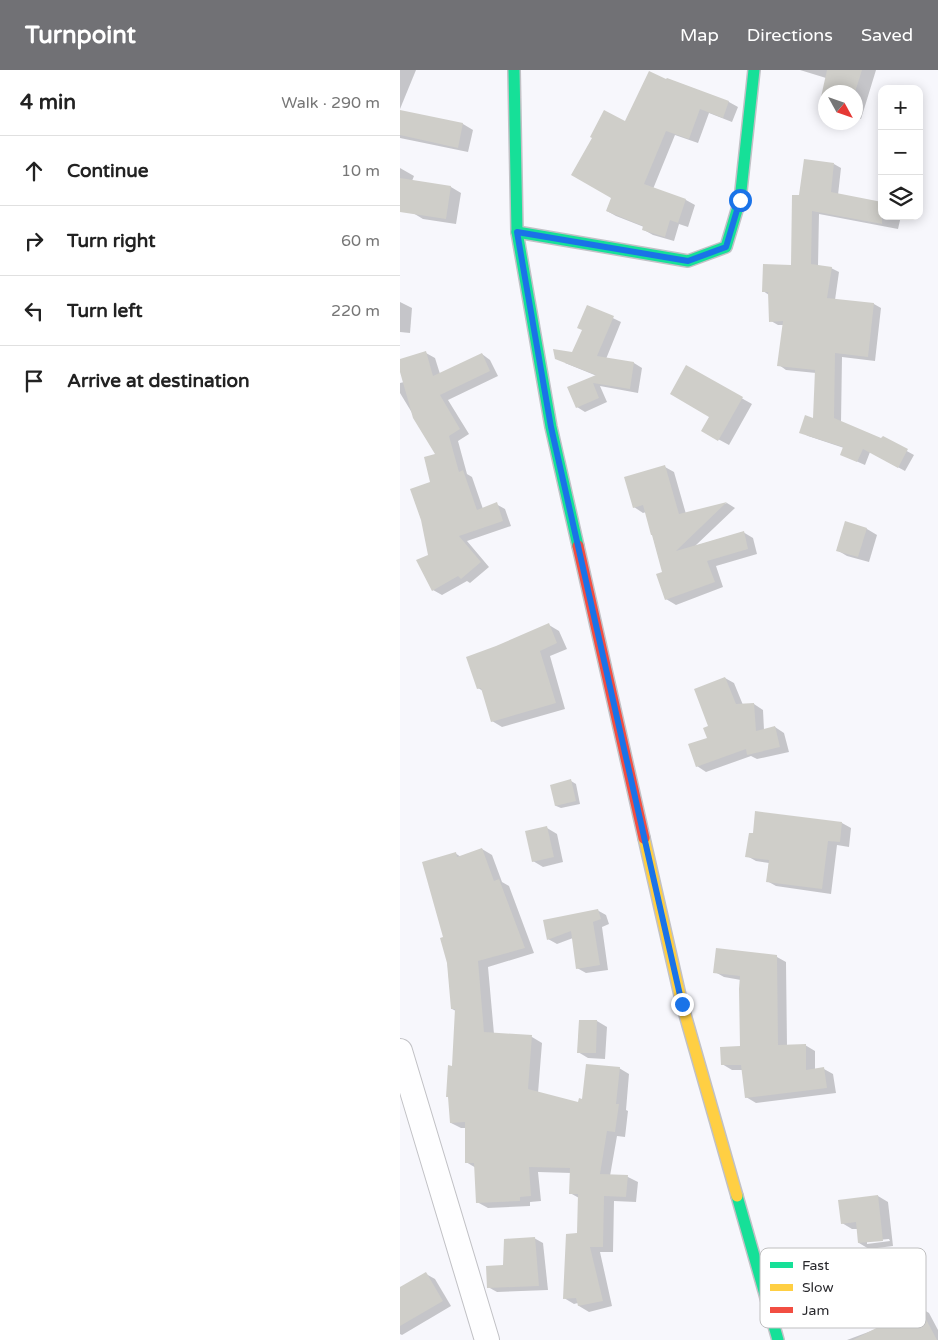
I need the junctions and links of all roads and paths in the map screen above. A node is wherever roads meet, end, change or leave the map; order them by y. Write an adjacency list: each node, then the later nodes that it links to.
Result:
1 (754, 70): 3 (street)
2 (512, 72): 3 (street)
3 (517, 232): 5 (street)
4 (400, 1051): 6 (street)
5 (760, 1277)
6 (487, 1340)

